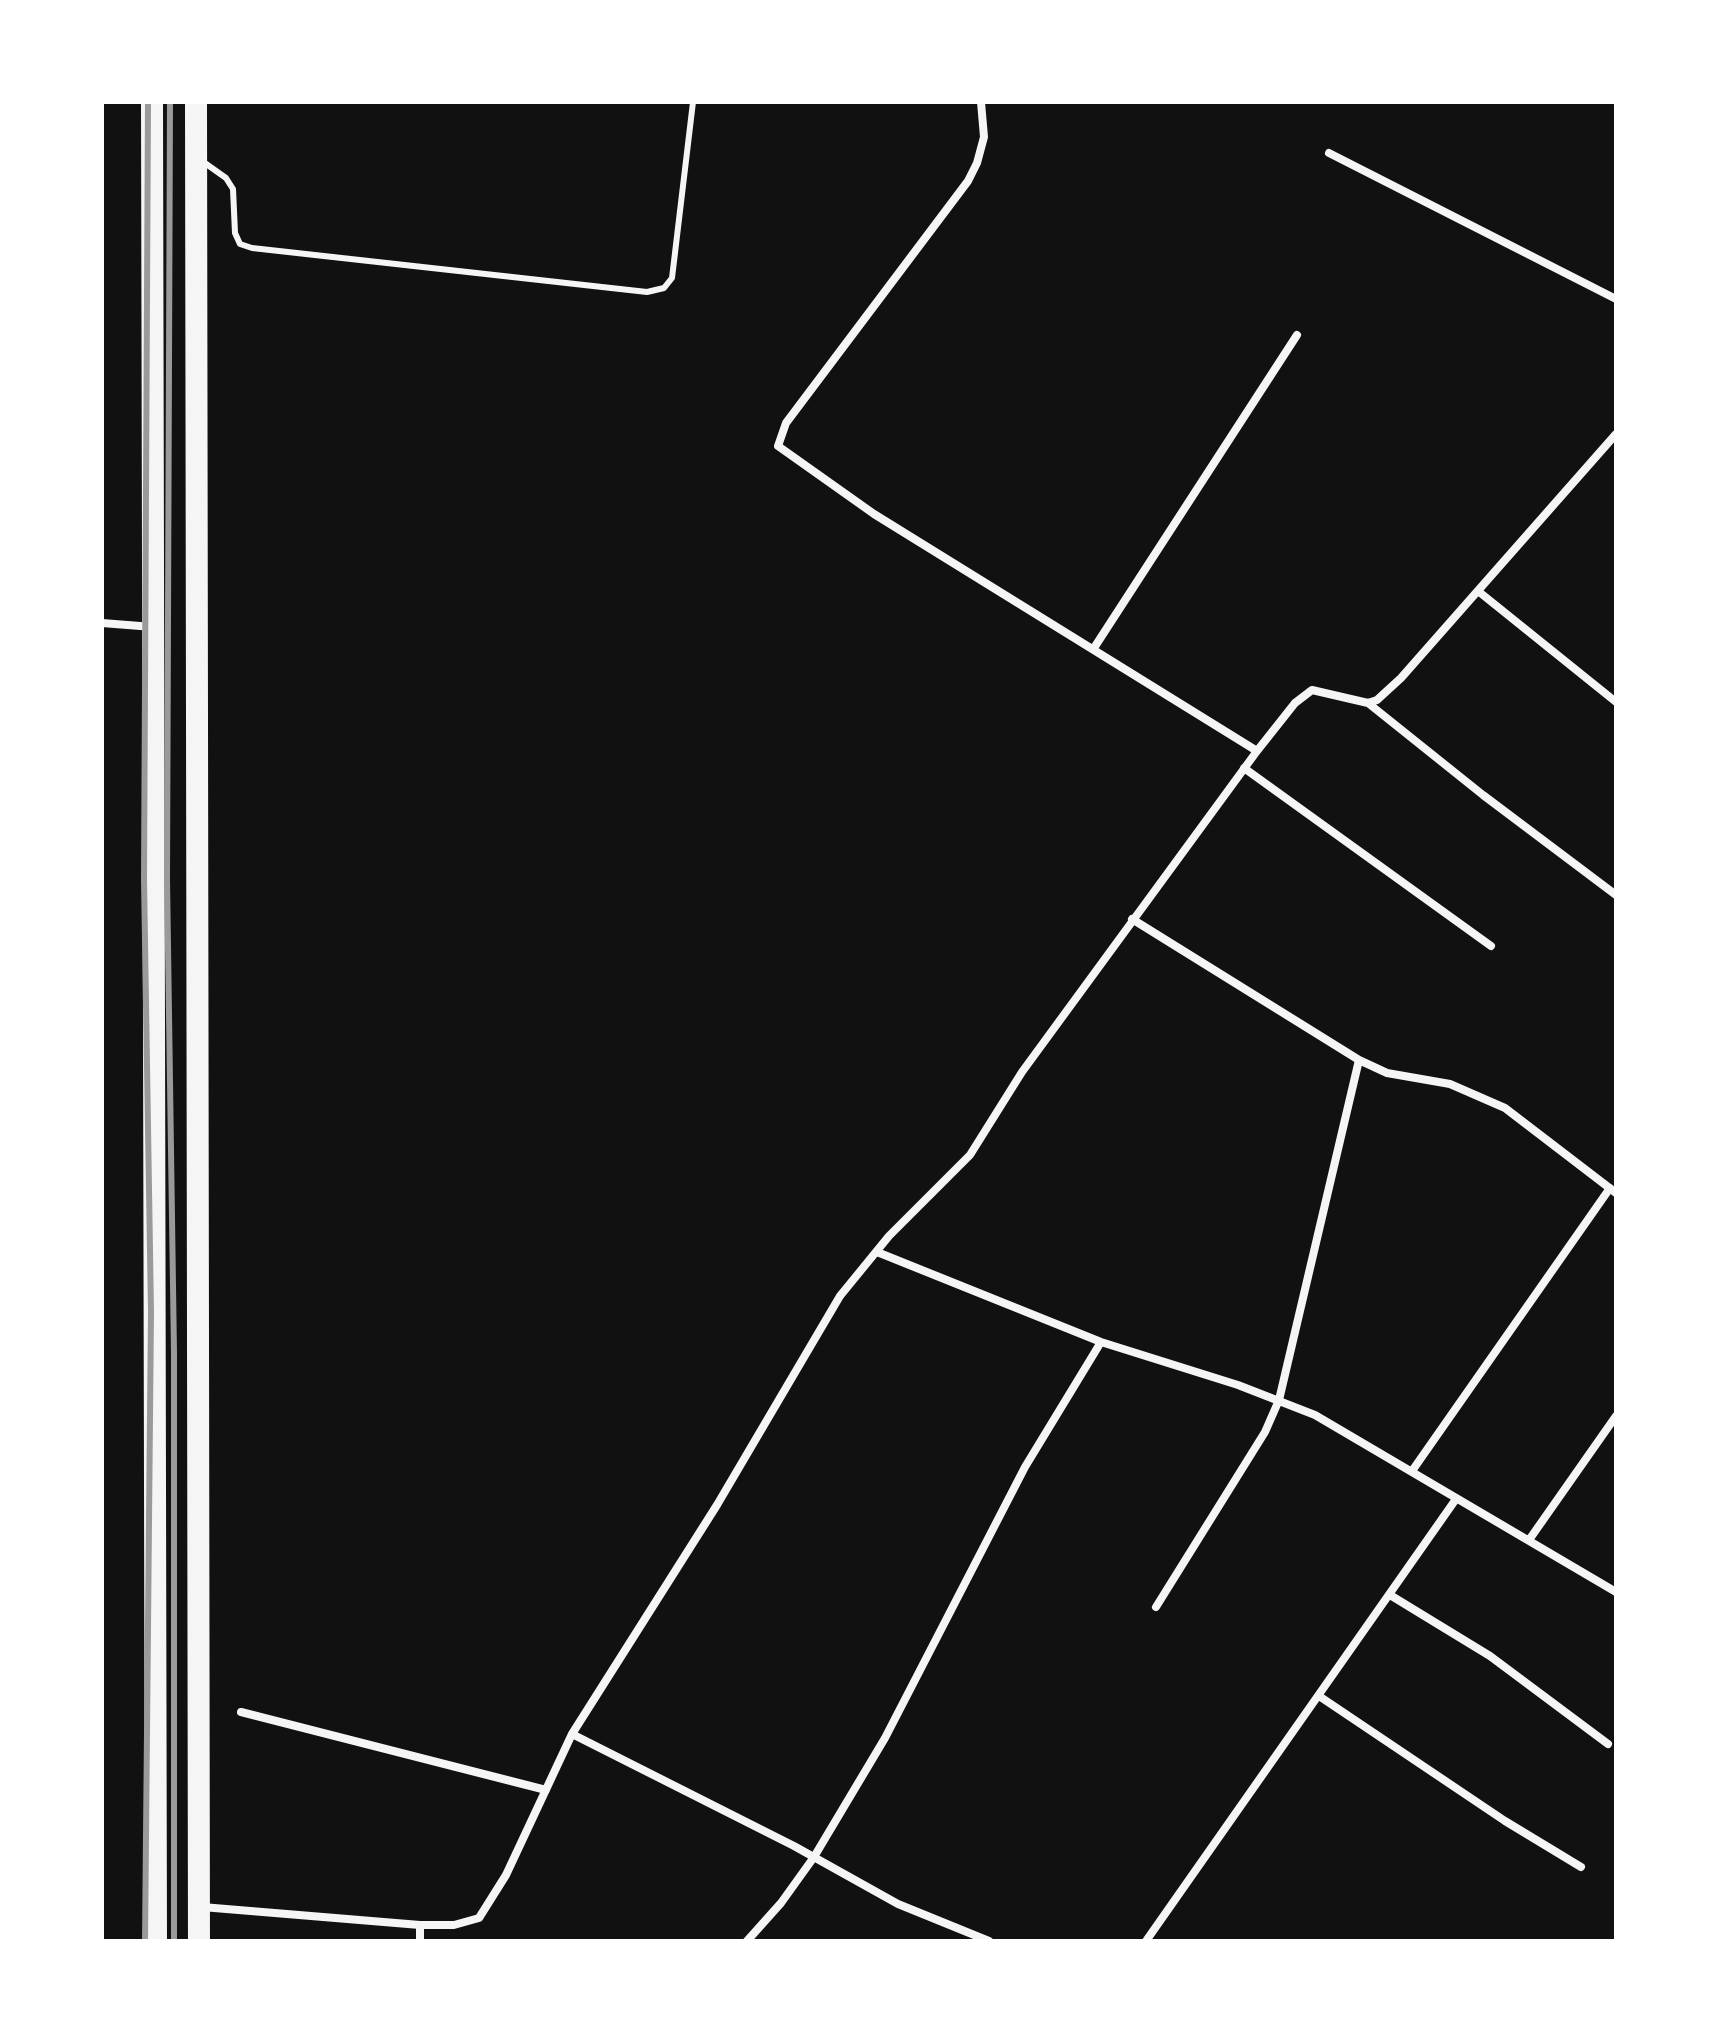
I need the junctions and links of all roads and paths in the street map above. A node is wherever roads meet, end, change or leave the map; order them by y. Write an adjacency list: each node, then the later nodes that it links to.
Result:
1 (152, 102): 12 (highway)
2 (196, 102): 6 (highway)
3 (693, 102): 6 (lane)
4 (981, 102): 13 (street)
5 (1329, 153): 7 (street)
6 (197, 156): 40 (highway)
7 (1616, 299)
8 (1297, 335): 13 (street)
9 (1616, 434): 10 (street)
10 (1478, 591): 14 (street); 15 (street)
11 (102, 623): 12 (street)
12 (153, 627): 42 (highway)
13 (1094, 648): 16 (street)
14 (1616, 702)
15 (1368, 703): 16 (street); 18 (street)
16 (1257, 751): 17 (street)
17 (1244, 768): 19 (street); 20 (street)
18 (1616, 895)
19 (1132, 919): 21 (street); 23 (street)
20 (1491, 946)
21 (1359, 1060): 22 (street); 25 (street)
22 (1613, 1191): 27 (street)
23 (877, 1252): 24 (street); 35 (street)
24 (1101, 1342): 25 (street); 38 (street)
25 (1279, 1400): 27 (street); 32 (street)
26 (1616, 1416): 29 (street)
27 (1412, 1471): 28 (street)
28 (1456, 1499): 29 (street); 31 (street)
29 (1529, 1540): 30 (street)
30 (1616, 1592)
31 (1390, 1595): 33 (street); 36 (street)
32 (1156, 1607)
33 (1319, 1696): 39 (street); 47 (street)
34 (241, 1712): 37 (street)
35 (572, 1734): 37 (street); 38 (street)
36 (1608, 1744)
37 (546, 1790): 41 (street)
38 (814, 1857): 45 (street); 46 (street)
39 (1581, 1867)
40 (199, 1907): 41 (street); 43 (highway)
41 (420, 1925): 44 (street)
42 (156, 1941)
43 (199, 1941)
44 (420, 1941)
45 (747, 1941)
46 (989, 1941)
47 (1146, 1941)

